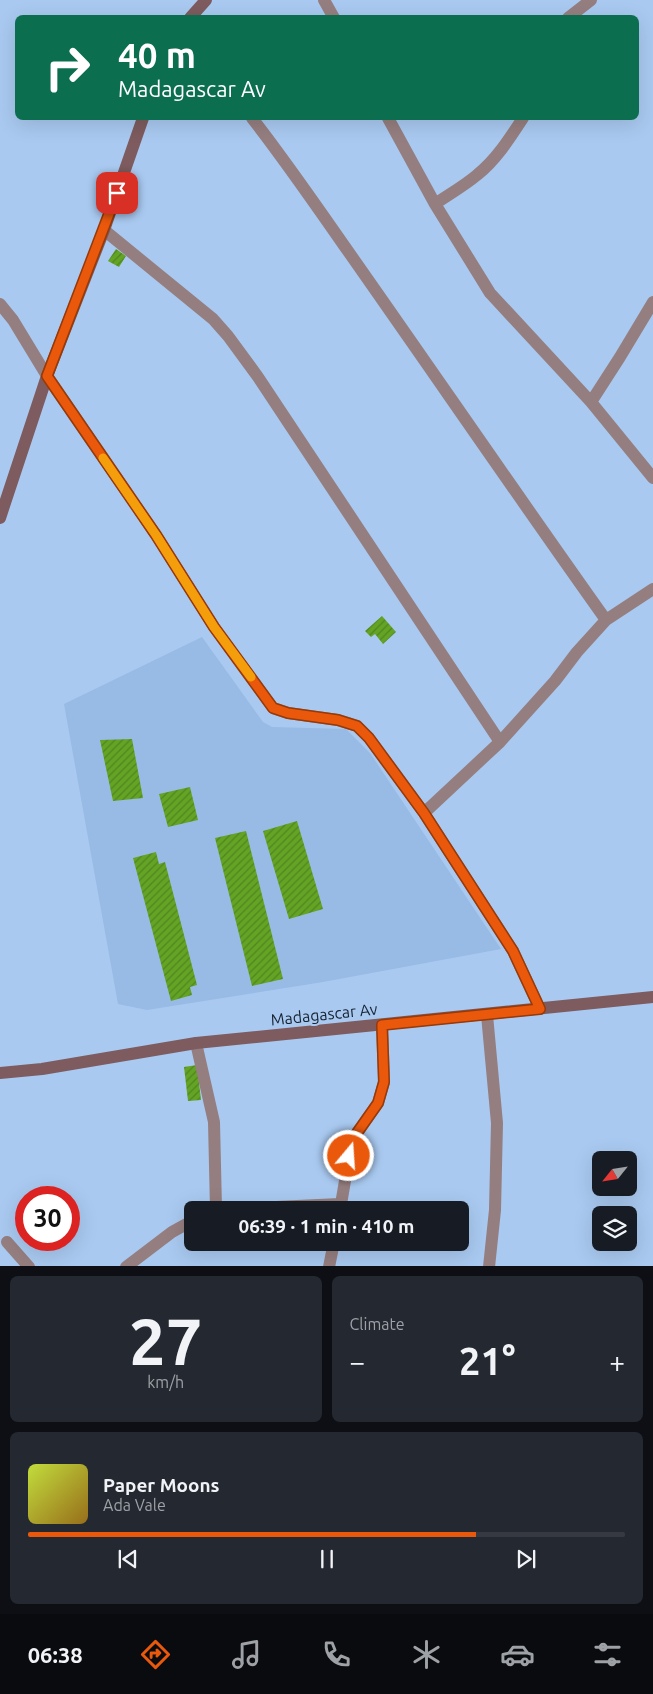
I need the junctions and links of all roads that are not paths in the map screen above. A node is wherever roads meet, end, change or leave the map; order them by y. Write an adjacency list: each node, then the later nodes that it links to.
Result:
1 (206, 0): 4 (main road)
2 (324, 0): 5 (street)
3 (591, 0): 6 (street)
4 (193, 15)
5 (332, 15)
6 (572, 15)
7 (142, 120): 12 (main road)
8 (254, 120): 20 (street)
9 (389, 120): 11 (street)
10 (522, 120): 11 (street)
11 (435, 204): 16 (street)
12 (104, 230): 15 (main road); 21 (street)
13 (653, 302): 16 (street)
14 (0, 304): 15 (street)
15 (47, 376): 18 (main road); 22 (street)
16 (591, 402): 17 (street)
17 (653, 478)
18 (0, 518)
19 (653, 589): 20 (street)
20 (606, 620): 21 (street)
21 (500, 742): 22 (street)
22 (424, 813): 24 (street)
23 (653, 997): 24 (main road, Madagascar Av)
24 (540, 1009): 25 (main road, Madagascar Av)
25 (487, 1014): 26 (main road, Madagascar Av); 37 (street)
26 (382, 1025): 27 (main road, Madagascar Av); 30 (street)
27 (196, 1043): 28 (main road, Madagascar Av); 29 (street)
28 (0, 1073)
29 (215, 1201)
30 (341, 1201)
31 (184, 1225): 35 (street)
32 (7, 1242): 34 (street)
33 (332, 1251): 36 (street)
34 (29, 1266)
35 (126, 1266)
36 (330, 1266)
37 (489, 1266)

